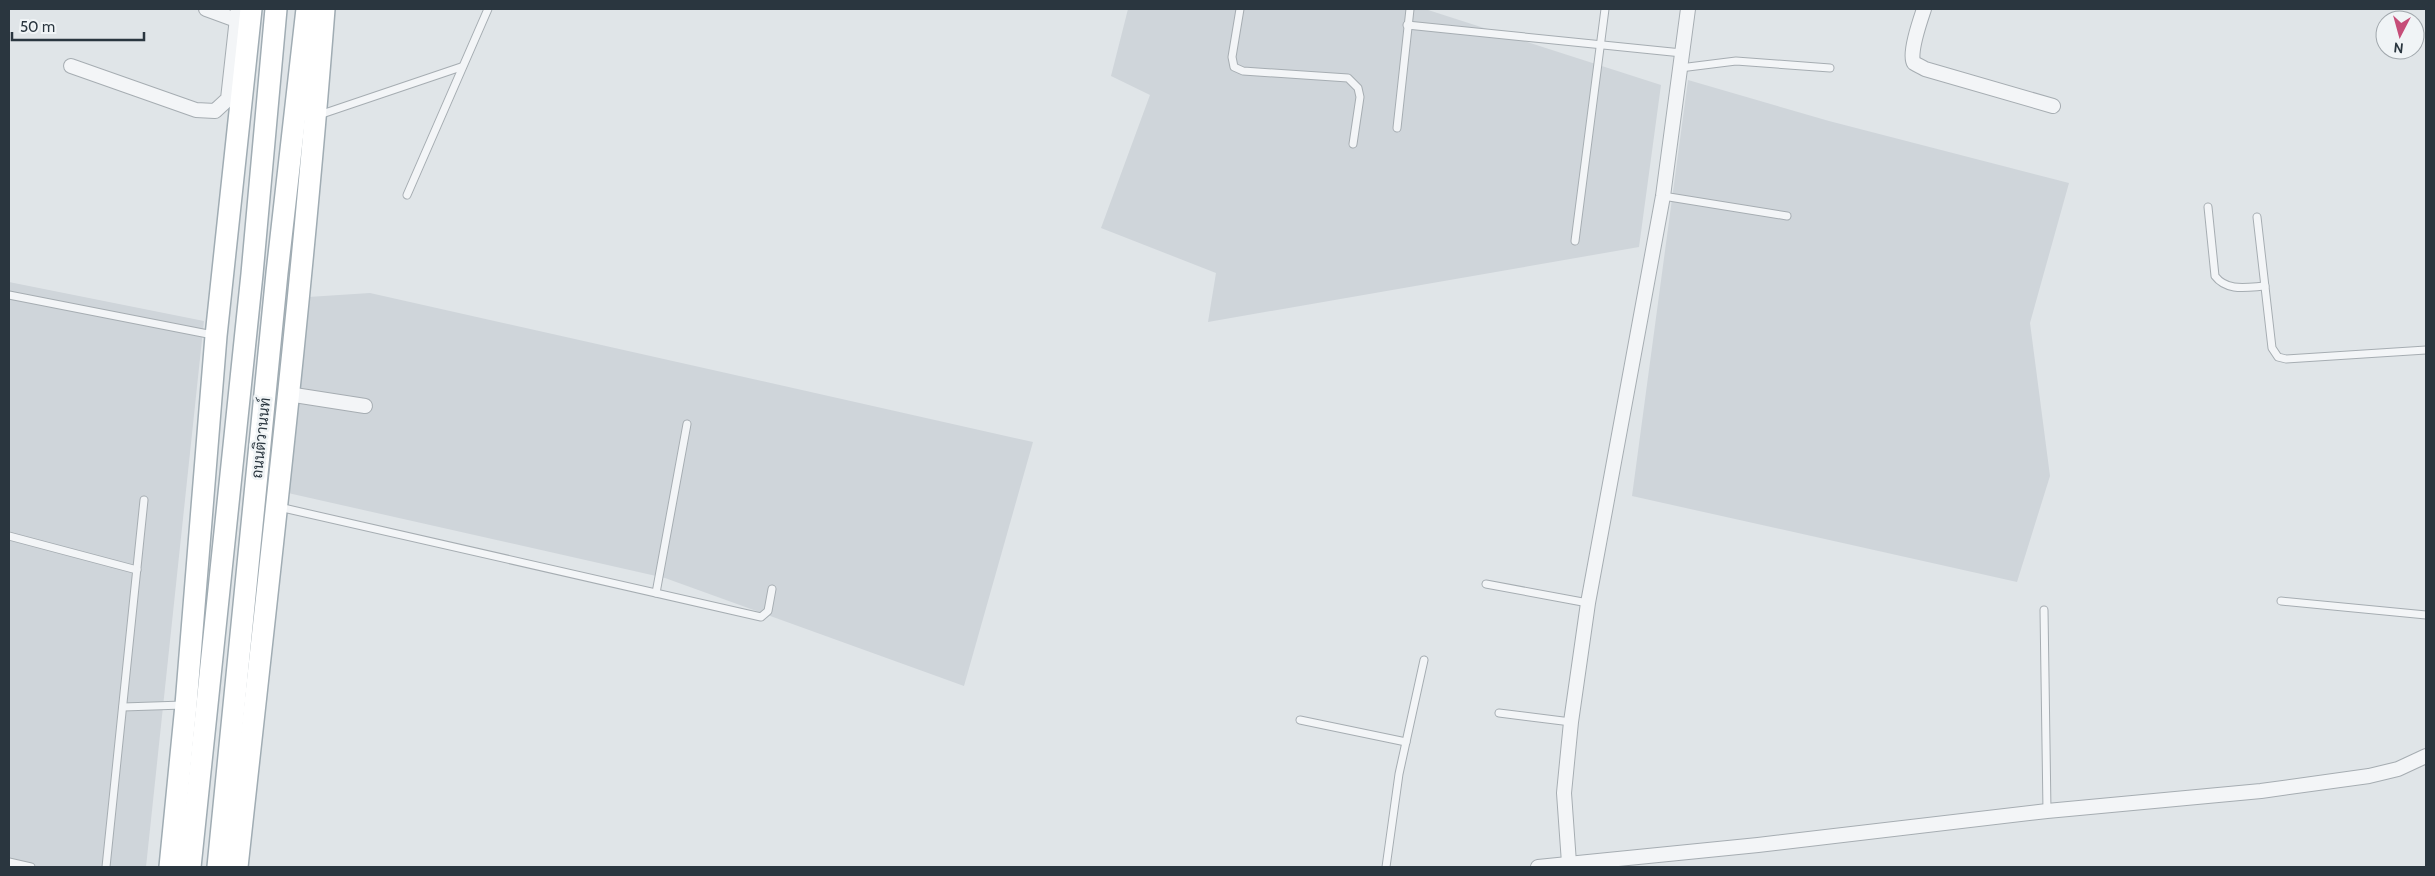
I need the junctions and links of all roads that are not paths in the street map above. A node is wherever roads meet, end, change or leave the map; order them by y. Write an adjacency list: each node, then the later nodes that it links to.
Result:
1 (206, 9): 11 (street)
2 (276, 9): 61 (main road, ถนนติวานนท์)
3 (307, 9): 62 (main road, ถนนติวานนท์)
4 (324, 9): 20 (main road, ถนนติวานนท์)
5 (488, 9): 16 (lane)
6 (1240, 9): 22 (lane)
7 (1410, 9): 12 (lane)
8 (1605, 9): 13 (lane)
9 (1688, 9): 14 (street)
10 (1924, 9): 19 (street)
11 (242, 12): 15 (street); 31 (main road)
12 (1407, 25): 13 (lane); 21 (lane)
13 (1599, 46): 14 (lane); 28 (lane)
14 (1682, 53): 17 (street)
15 (71, 66)
16 (461, 67): 20 (lane); 23 (lane)
17 (1680, 68): 18 (lane); 24 (street)
18 (1830, 68)
19 (2054, 106)
20 (316, 116): 33 (main road, ถนนติวานนท์)
21 (1397, 128)
22 (1353, 144)
23 (407, 195)
24 (1663, 196): 26 (lane); 44 (street)
25 (2208, 207): 29 (lane)
26 (1788, 216)
27 (2257, 217): 29 (lane)
28 (1575, 241)
29 (2265, 286): 32 (lane)
30 (9, 294): 31 (lane)
31 (216, 336): 48 (main road)
32 (2426, 350)
33 (288, 394): 34 (street); 37 (main road, ถนนติวานนท์)
34 (365, 406)
35 (687, 424): 42 (lane)
36 (144, 500): 39 (lane)
37 (276, 506): 42 (lane); 63 (main road, ถนนติวานนท์)
38 (9, 536): 39 (lane)
39 (137, 570): 49 (lane)
40 (1486, 584): 44 (lane)
41 (772, 589): 42 (lane)
42 (656, 593)
43 (2281, 601): 46 (lane)
44 (1588, 603): 52 (street)
45 (2044, 610): 55 (lane)
46 (2426, 615)
47 (1424, 660): 53 (lane)
48 (186, 705): 49 (lane); 60 (main road)
49 (123, 706): 59 (lane)
50 (1499, 713): 52 (lane)
51 (1300, 720): 53 (lane)
52 (1571, 722): 57 (street)
53 (1406, 742): 64 (lane)
54 (2426, 756): 55 (street)
55 (2047, 811): 57 (street)
56 (9, 862): 58 (lane)
57 (1569, 863): 65 (street)
58 (31, 867)
59 (106, 867)
60 (170, 867)
61 (190, 867)
62 (218, 867)
63 (238, 867)
64 (1386, 867)
65 (1538, 867)

